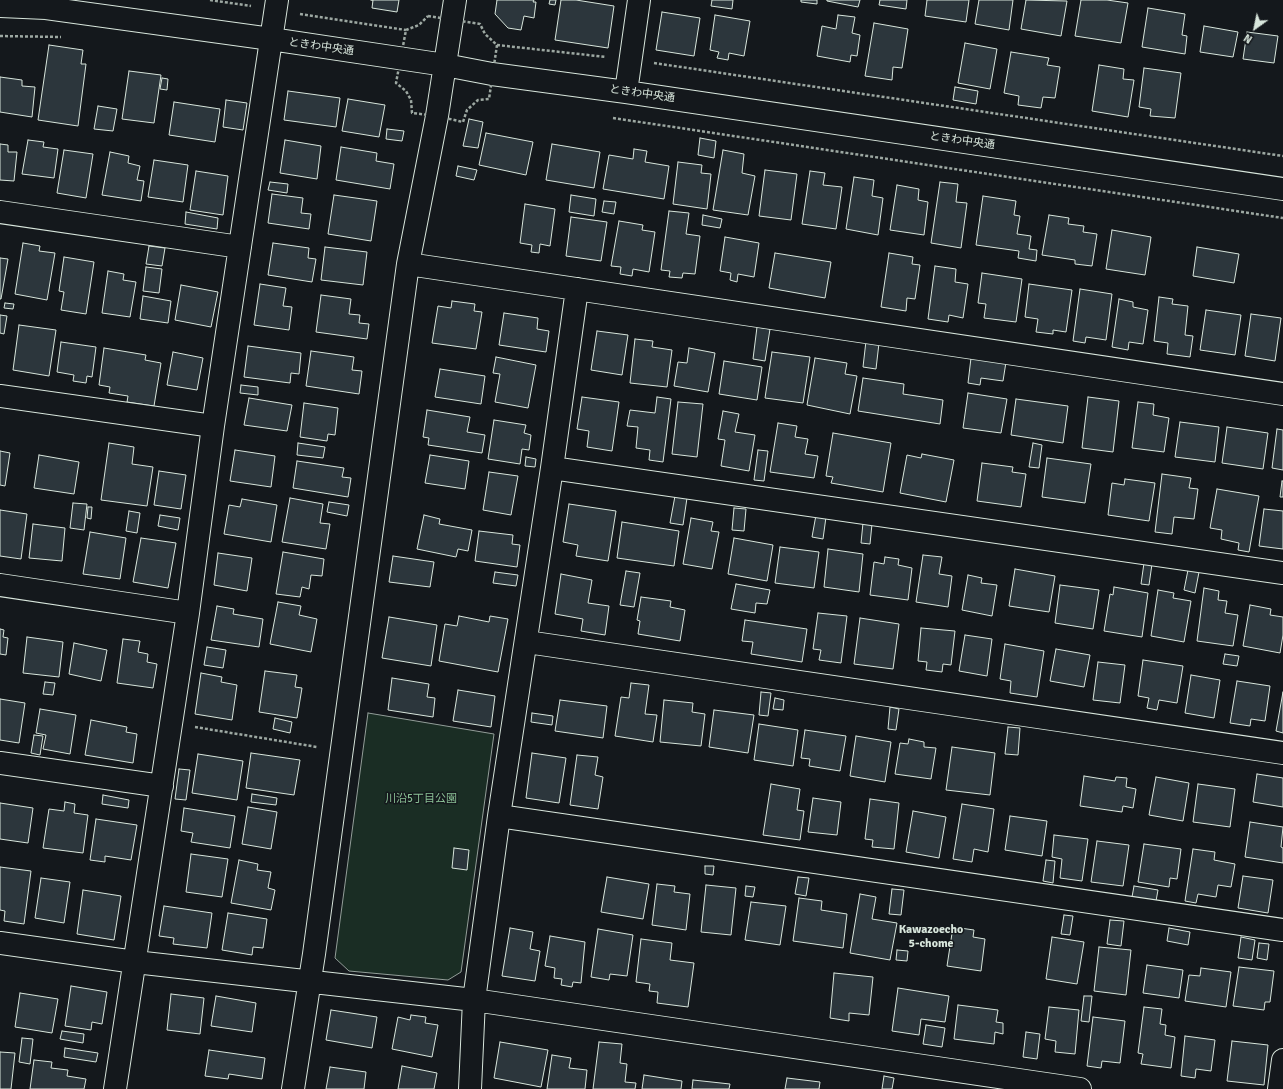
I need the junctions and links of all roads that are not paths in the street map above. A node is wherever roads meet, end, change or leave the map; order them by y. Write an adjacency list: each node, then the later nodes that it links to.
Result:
1 (455, 0): 6 (street)
2 (639, 0): 7 (street)
3 (276, 5): 5 (street)
4 (0, 6): 5 (street, ときわ中央通)
5 (271, 39): 6 (street, ときわ中央通); 10 (street)
6 (445, 65): 7 (street, ときわ中央通); 11 (street)
7 (626, 92): 8 (street, ときわ中央通)
8 (1283, 189)
9 (0, 212): 10 (street)
10 (240, 247): 15 (street)
11 (408, 264): 12 (street); 28 (street)
12 (577, 289): 13 (street); 16 (street)
13 (1283, 394)
14 (0, 396): 15 (street)
15 (213, 426): 19 (street)
16 (552, 468): 17 (street); 20 (street)
17 (1283, 573)
18 (0, 585): 19 (street)
19 (188, 613): 23 (street)
20 (527, 642): 21 (street); 24 (street)
21 (1283, 753)
22 (0, 763): 23 (street)
23 (162, 786): 27 (street)
24 (499, 816): 25 (street); 29 (street)
25 (1283, 930)
26 (0, 942): 27 (street)
27 (135, 962): 28 (street); 31 (street)
28 (310, 982): 29 (street); 32 (street)
29 (474, 1000): 33 (street); 34 (street)
30 (1283, 1060): 35 (street)
31 (115, 1089)
32 (293, 1089)
33 (470, 1089)
34 (1080, 1089)
35 (1279, 1089)

